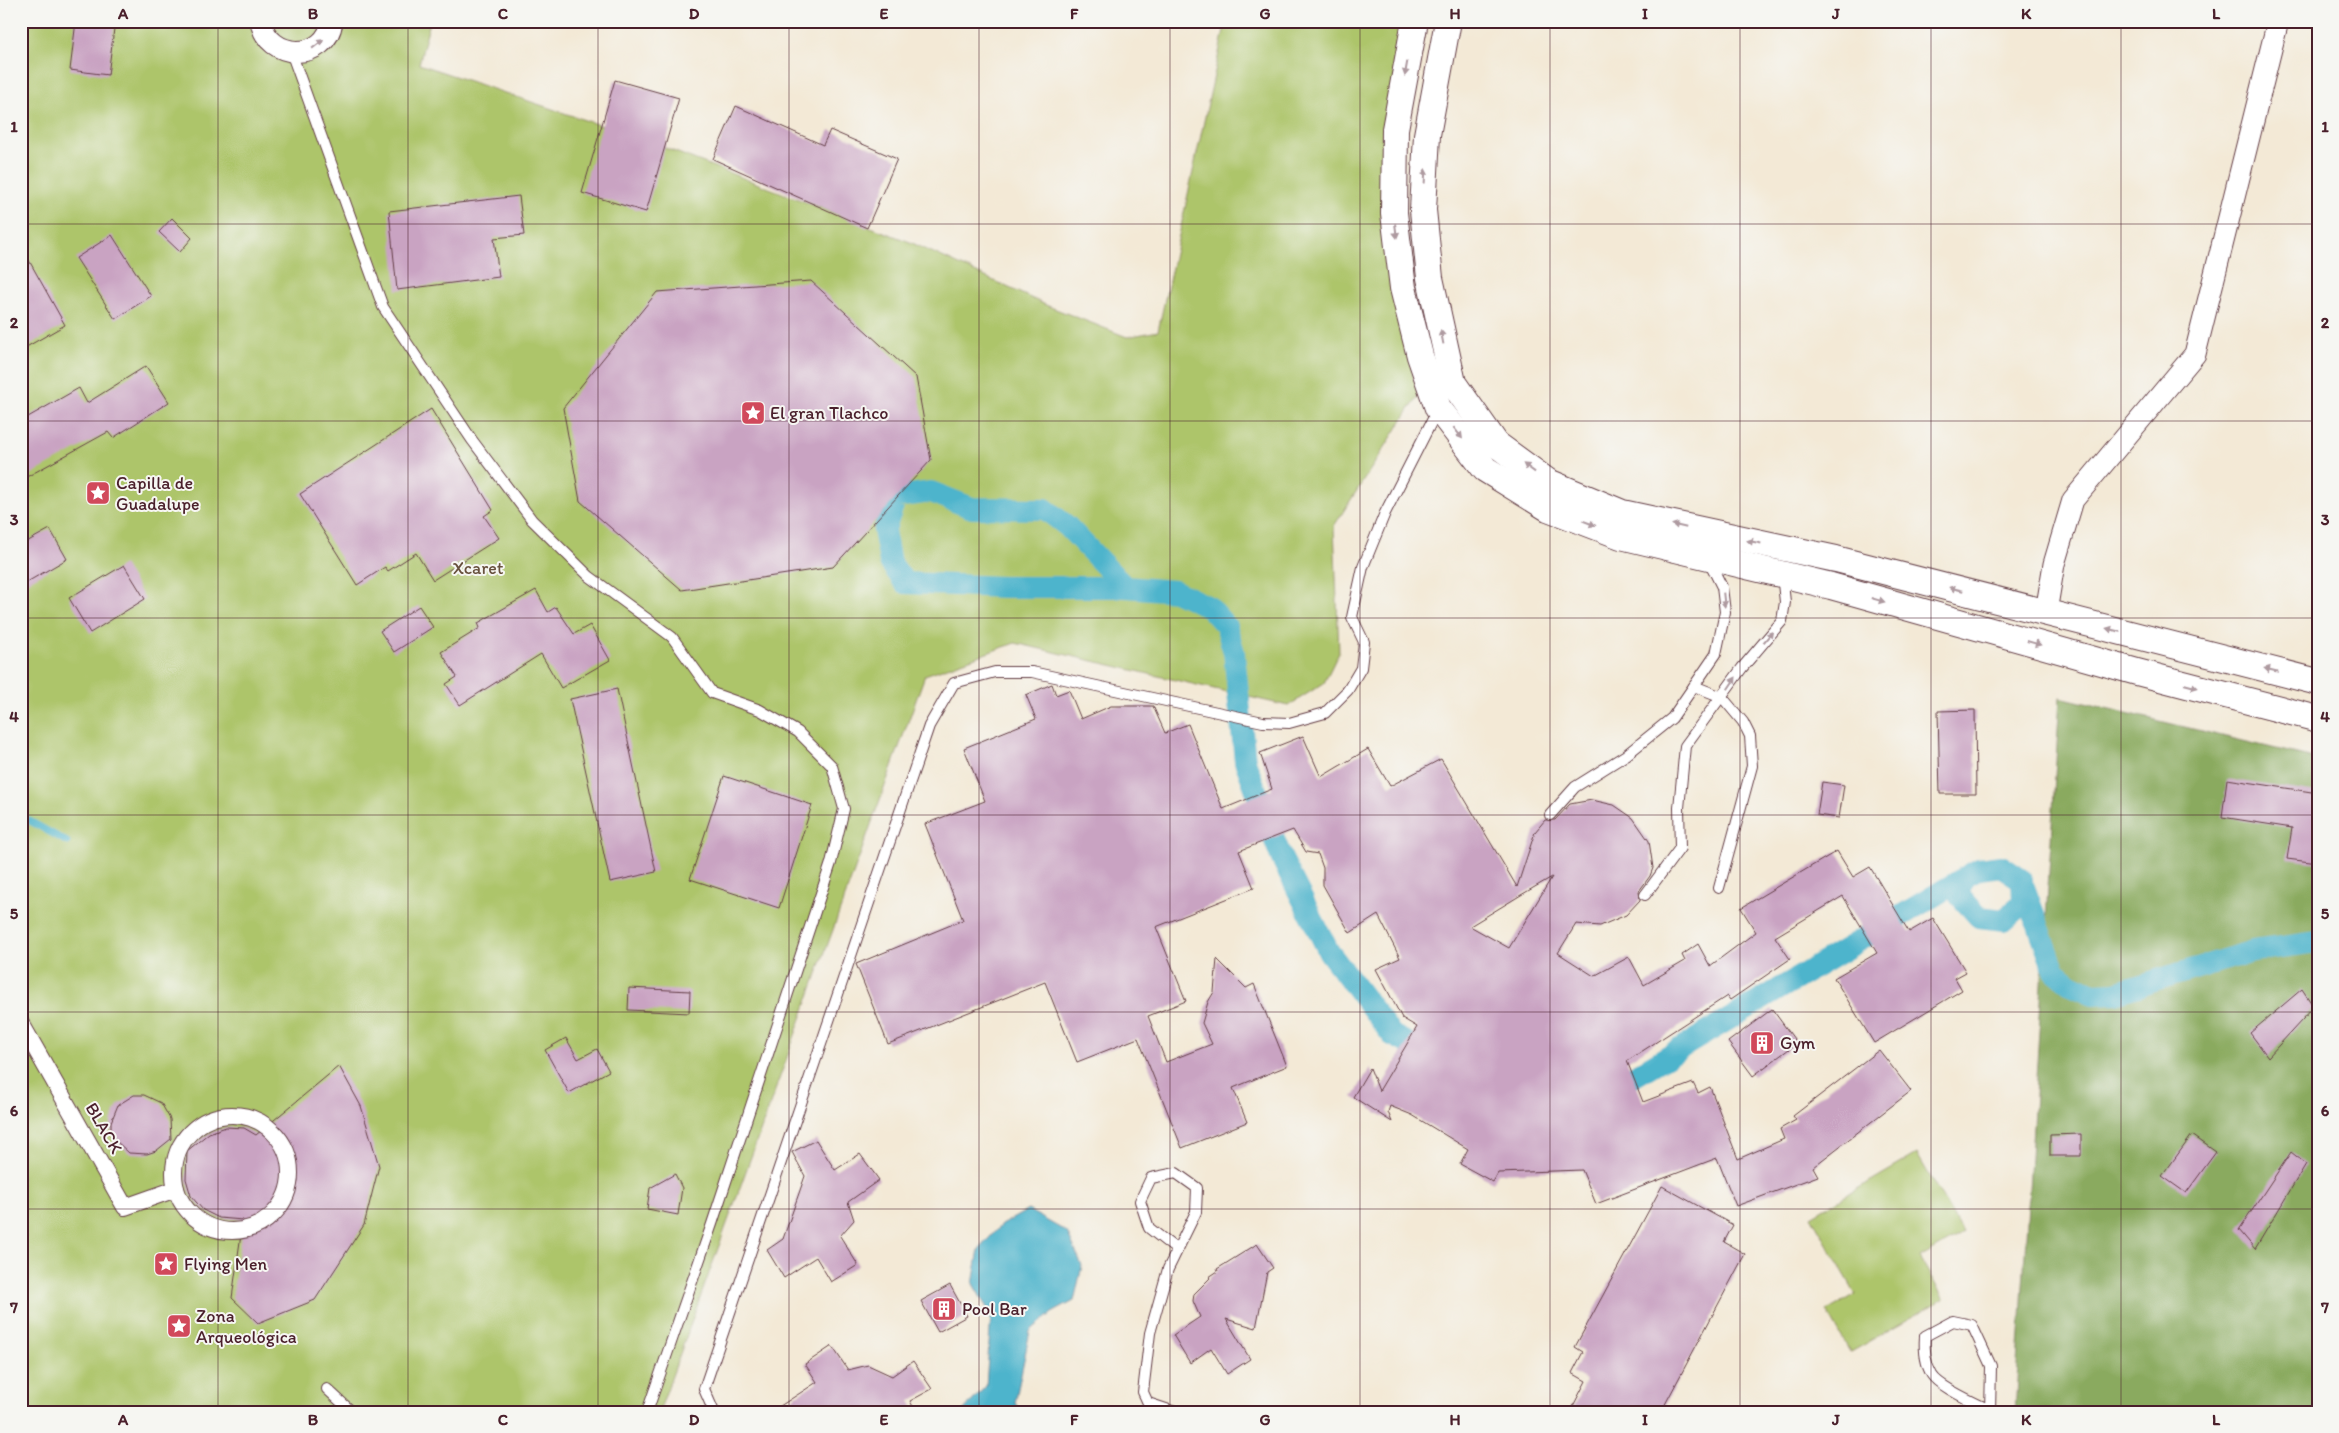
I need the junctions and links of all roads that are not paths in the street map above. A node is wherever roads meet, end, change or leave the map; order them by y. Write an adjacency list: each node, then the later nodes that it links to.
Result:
1 (261, 21): 6 (street)
2 (332, 21): 6 (street, one-way to 2)
3 (1415, 21): 7 (street, one-way to 7)
4 (1448, 21): 7 (street, one-way to 4)
5 (2278, 21): 10 (street)
6 (291, 52): 24 (lane)
7 (1446, 396): 8 (street, one-way to 8); 9 (street, one-way to 7); 25 (lane)
8 (1706, 556): 9 (street); 12 (lane, one-way to 12)
9 (1785, 562): 10 (street, one-way to 9); 13 (lane, one-way to 9); 14 (street, one-way to 14)
10 (2046, 612): 11 (street, one-way to 10)
11 (2318, 682)
12 (1694, 686): 13 (lane); 15 (lane)
13 (1722, 697): 16 (lane); 17 (lane)
14 (2318, 719)
15 (1550, 815)
16 (1719, 888)
17 (1644, 895)
18 (21, 1023): 19 (street, BLACK)
19 (176, 1189): 19 (street)
20 (1177, 1250): 20 (lane); 26 (lane)
21 (327, 1388): 23 (lane)
22 (1990, 1411): 22 (lane)
23 (352, 1412)
24 (647, 1412)
25 (714, 1412)
26 (1175, 1412)

